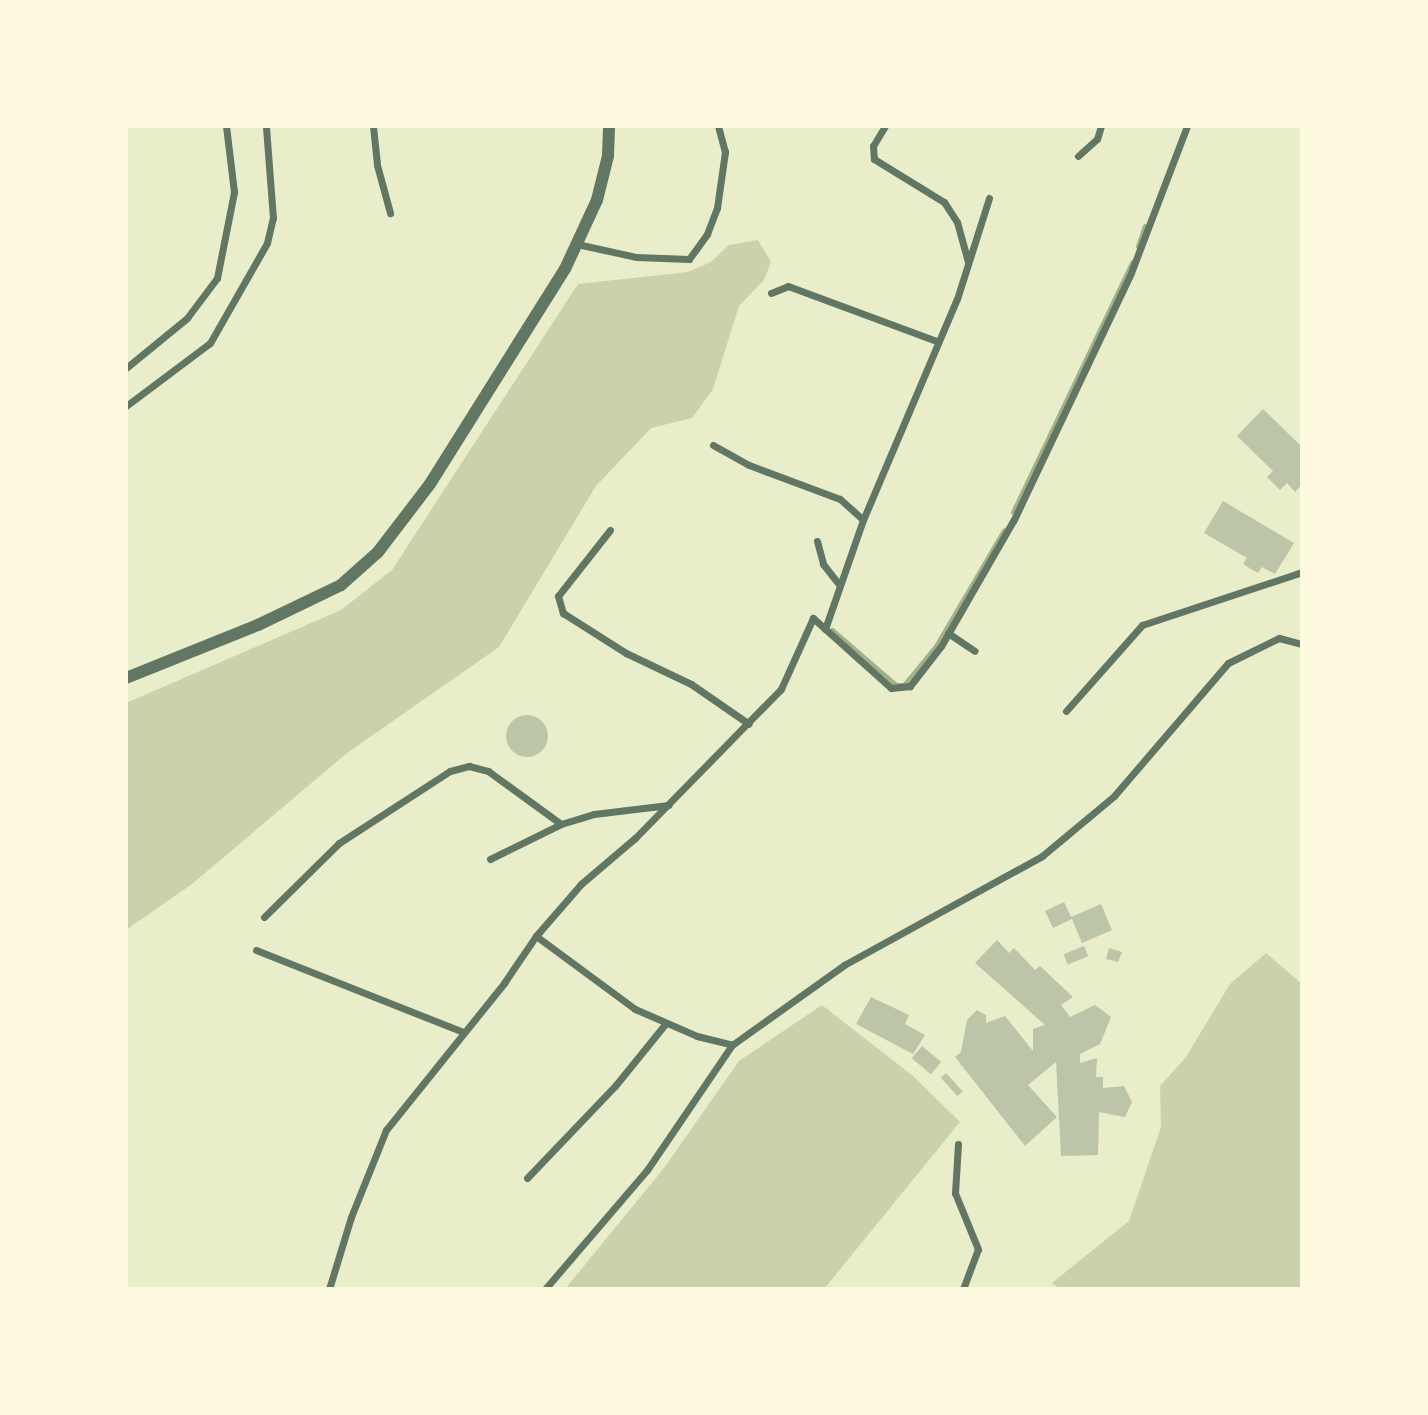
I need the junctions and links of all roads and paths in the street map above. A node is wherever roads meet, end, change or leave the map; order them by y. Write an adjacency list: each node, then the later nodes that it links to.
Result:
1 (226, 126): 16 (street)
2 (266, 126): 17 (street)
3 (373, 126): 11 (street)
4 (610, 126): 12 (street)
5 (718, 126): 12 (street)
6 (885, 126): 13 (street)
7 (1101, 126): 9 (street)
8 (1187, 126): 25 (street)
9 (1078, 156)
10 (989, 198): 13 (street)
11 (390, 213)
12 (577, 244): 28 (street)
13 (968, 262): 15 (street)
14 (771, 293): 15 (street)
15 (937, 341): 19 (street)
16 (126, 368)
17 (126, 406)
18 (713, 445): 19 (street)
19 (863, 520): 23 (street)
20 (610, 530): 30 (street)
21 (817, 541): 23 (street)
22 (1302, 572): 29 (street)
23 (838, 583): 24 (street)
24 (825, 629): 25 (street); 30 (street)
25 (948, 633): 27 (street)
26 (1302, 644): 39 (street)
27 (975, 651)
28 (126, 678)
29 (1066, 711)
30 (749, 724): 31 (street)
31 (669, 805): 32 (street); 35 (street)
32 (561, 824): 33 (street); 34 (street)
33 (491, 859)
34 (264, 916)
35 (536, 936): 37 (street); 38 (street)
36 (256, 950): 38 (street)
37 (666, 1023): 39 (street); 41 (street)
38 (463, 1032): 42 (street)
39 (732, 1045): 43 (street)
40 (958, 1144): 44 (street)
41 (527, 1178)
42 (329, 1289)
43 (545, 1289)
44 (963, 1289)

